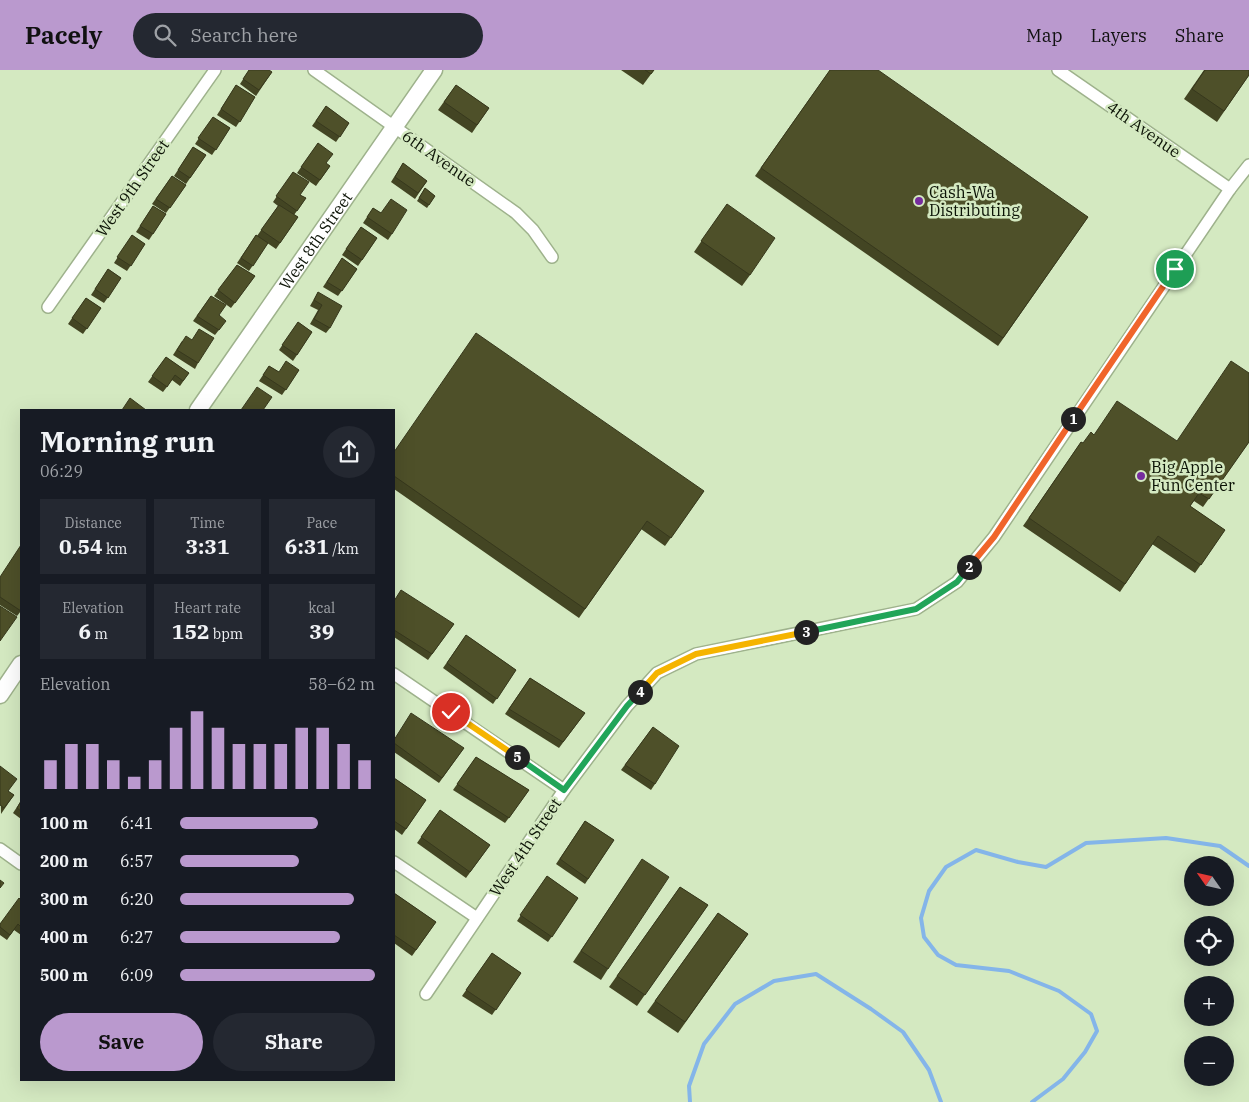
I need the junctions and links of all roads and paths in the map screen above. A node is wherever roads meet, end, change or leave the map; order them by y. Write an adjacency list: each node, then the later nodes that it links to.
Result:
1 (215, 70): 9 (street, West 9th Street)
2 (314, 70): 5 (street, 6th Avenue)
3 (434, 70): 5 (street, West 8th Street)
4 (1058, 70): 7 (street, 4th Avenue)
5 (394, 126): 8 (street, 6th Avenue); 10 (street, West 8th Street)
6 (1249, 165): 7 (street, West 4th Street)
7 (1230, 188): 14 (street, West 4th Street)
8 (552, 257)
9 (48, 307)
10 (199, 409)
11 (20, 665): 13 (street)
12 (395, 675): 14 (street)
13 (0, 695)
14 (564, 790): 18 (street, West 4th Street)
15 (0, 849): 16 (street)
16 (20, 863)
17 (395, 863): 18 (street)
18 (477, 918): 19 (street, West 4th Street)
19 (426, 994)

